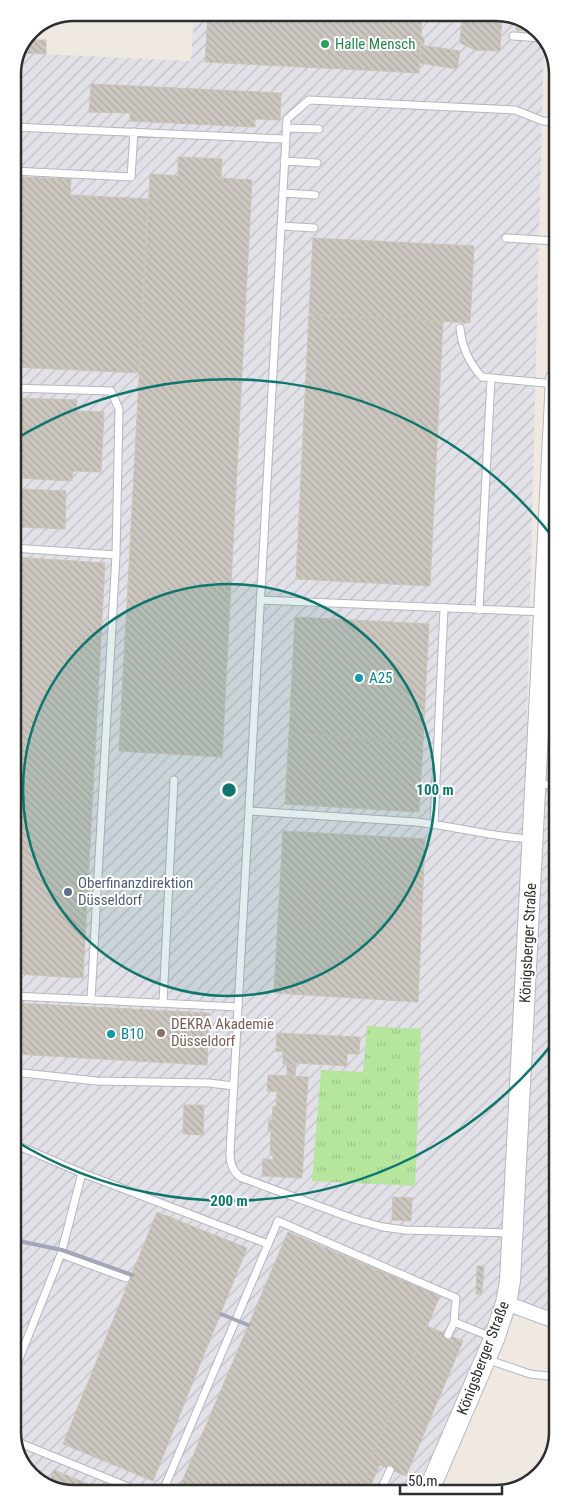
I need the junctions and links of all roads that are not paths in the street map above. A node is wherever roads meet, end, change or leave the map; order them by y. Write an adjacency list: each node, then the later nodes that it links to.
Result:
1 (513, 36): 2 (lane)
2 (534, 37)
3 (549, 122): 5 (lane)
4 (21, 127): 7 (lane)
5 (286, 128): 6 (lane); 8 (lane)
6 (319, 129)
7 (134, 132): 8 (lane); 11 (lane)
8 (285, 139): 9 (lane)
9 (284, 161): 10 (lane); 12 (lane)
10 (317, 163)
11 (21, 171)
12 (282, 193): 13 (lane); 14 (lane)
13 (316, 195)
14 (281, 226): 15 (lane); 25 (lane)
15 (314, 228)
16 (506, 238): 17 (lane)
17 (549, 241)
18 (460, 328): 19 (lane)
19 (491, 379): 20 (lane); 27 (lane)
20 (549, 383)
21 (21, 388): 24 (lane)
22 (549, 517): 28 (main road, Königsberger Straße)
23 (21, 549): 24 (lane)
24 (116, 555): 37 (lane)
25 (260, 600): 26 (lane); 33 (lane)
26 (444, 609): 27 (lane); 34 (lane)
27 (479, 610): 28 (lane)
28 (544, 612): 29 (main road, Königsberger Straße)
29 (548, 718): 32 (main road, Königsberger Straße)
30 (174, 780): 38 (lane)
31 (549, 784): 32 (lane)
32 (535, 785): 35 (main road, Königsberger Straße)
33 (249, 811): 34 (lane); 39 (lane)
34 (434, 824): 35 (lane)
35 (533, 839): 44 (main road, Königsberger Straße)
36 (21, 996): 37 (lane)
37 (91, 1000): 38 (lane)
38 (163, 1003): 39 (lane)
39 (238, 1007): 41 (lane)
40 (21, 1073): 41 (lane)
41 (234, 1086): 44 (lane)
42 (21, 1147): 43 (lane)
43 (82, 1173): 45 (lane); 46 (lane)
44 (514, 1233): 48 (main road, Königsberger Straße)
45 (268, 1244): 50 (lane); 59 (lane)
46 (61, 1254): 47 (lane); 53 (lane)
47 (126, 1278)
48 (506, 1303): 49 (street); 52 (main road, Königsberger Straße)
49 (549, 1319)
50 (454, 1322): 51 (lane); 52 (lane)
51 (448, 1335)
52 (494, 1338): 54 (main road, Königsberger Straße)
53 (21, 1352)
54 (486, 1359): 55 (lane); 61 (main road, Königsberger Straße)
55 (549, 1377)
56 (23, 1444): 58 (lane)
57 (390, 1470): 60 (lane)
58 (123, 1485)
59 (165, 1485)
60 (383, 1485)
61 (431, 1485)

